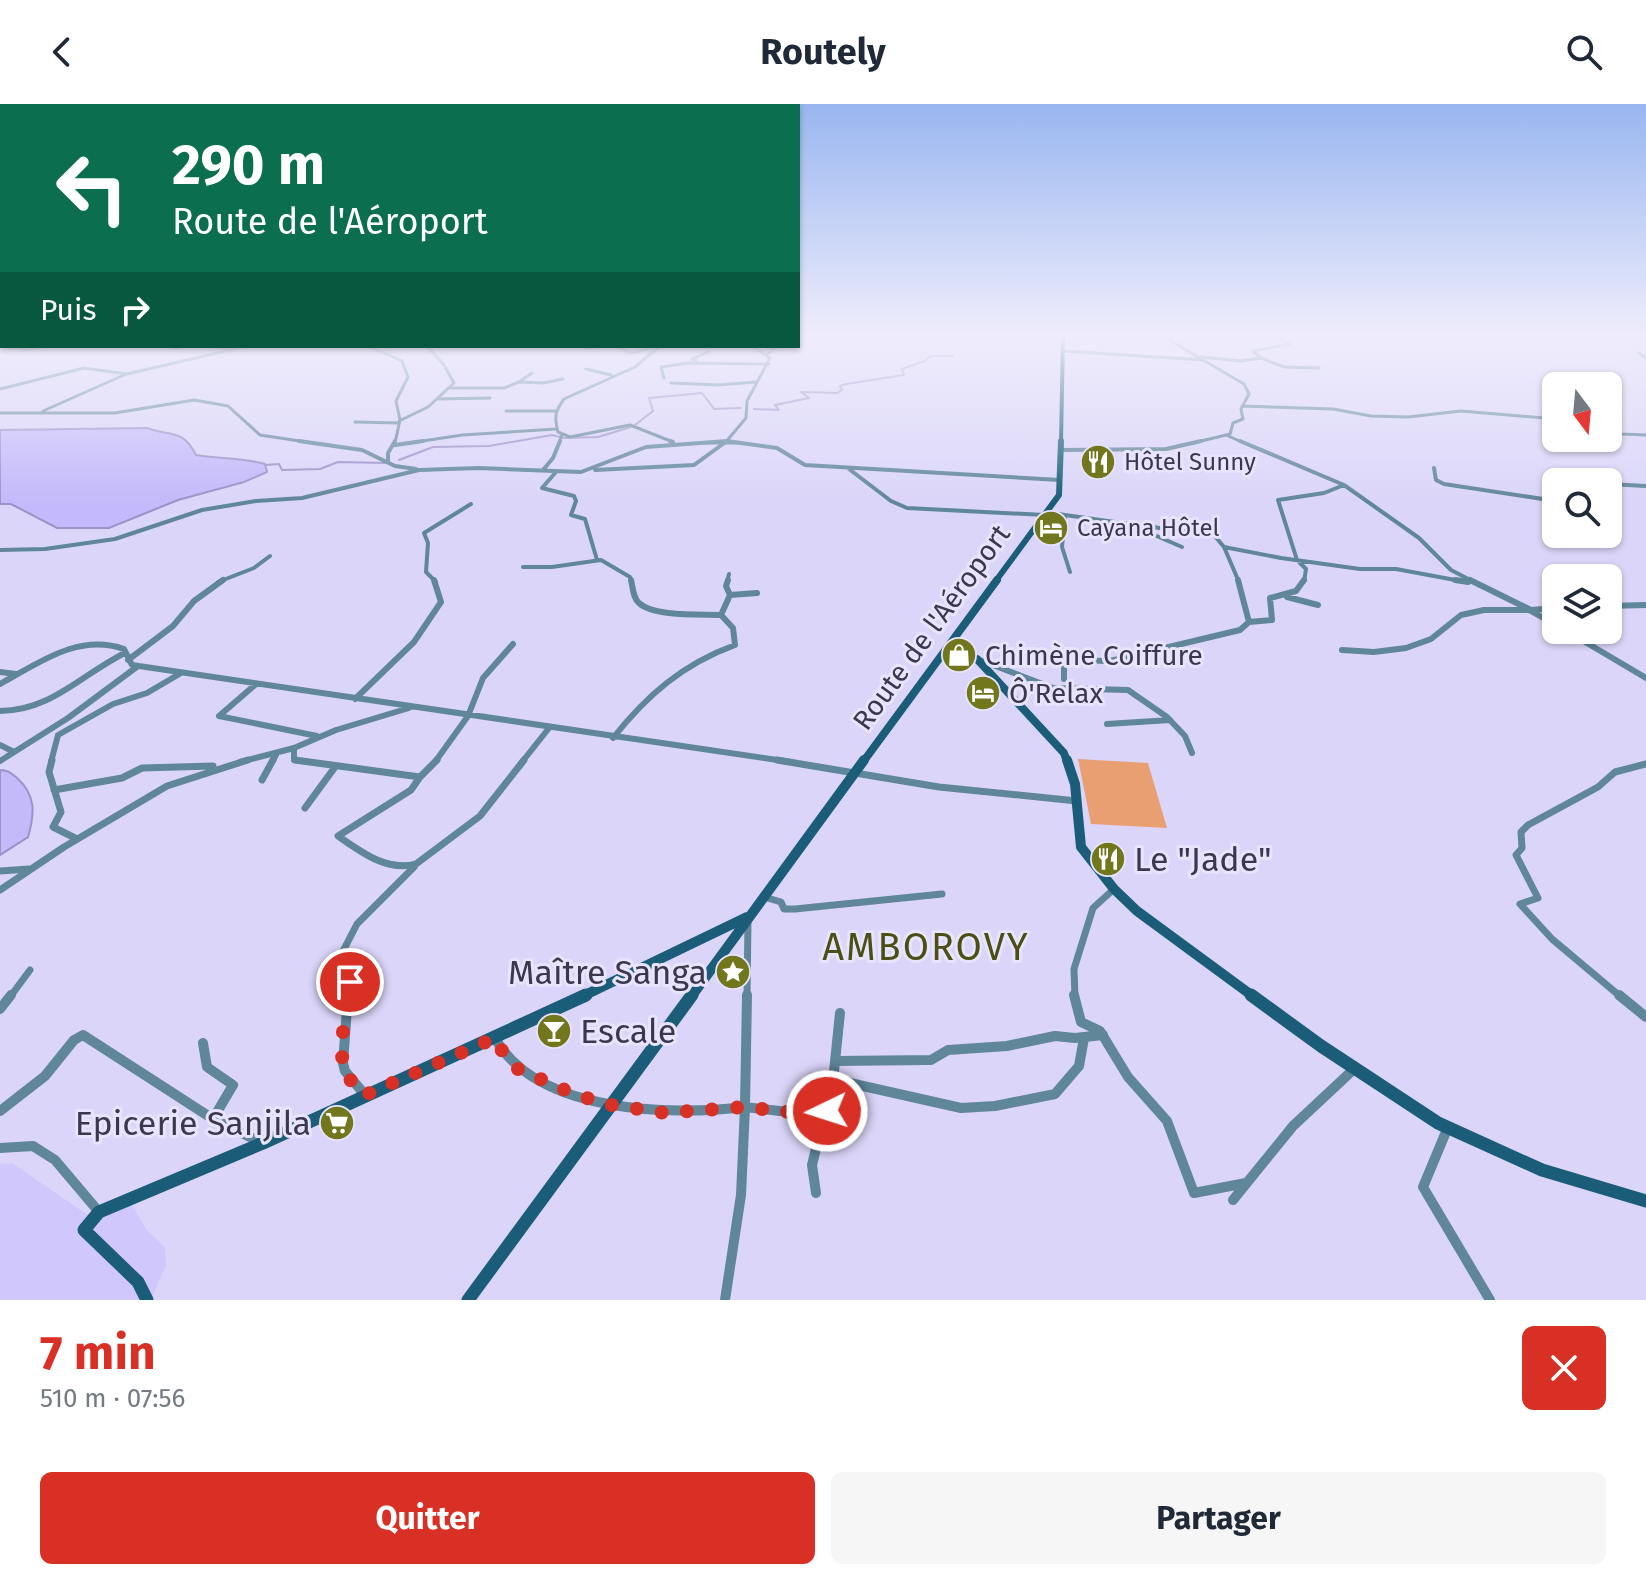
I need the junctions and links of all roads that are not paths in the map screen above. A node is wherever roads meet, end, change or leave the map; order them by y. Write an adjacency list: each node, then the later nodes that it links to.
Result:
1 (92, 391): 13 (street)
2 (401, 391): 17 (street)
3 (445, 391): 9 (street)
4 (576, 391): 12 (street)
5 (752, 391): 23 (street)
6 (1065, 391): 26 (main road, Route de l'Aéroport)
7 (1247, 391): 10 (street)
8 (490, 398): 9 (street)
9 (437, 399): 17 (street)
10 (1242, 406): 15 (street); 21 (street)
11 (506, 411): 12 (street)
12 (556, 411): 18 (street)
13 (27, 412): 14 (street); 27 (street)
14 (0, 413)
15 (1542, 418)
16 (355, 422): 17 (street)
17 (399, 422): 25 (street)
18 (556, 429): 20 (street); 25 (street)
19 (1622, 434): 22 (street)
20 (562, 435): 24 (street); 31 (street)
21 (1226, 435): 26 (street); 35 (street)
22 (1646, 435)
23 (727, 441): 24 (street); 28 (street); 32 (street)
24 (675, 443): 32 (street)
25 (395, 445): 27 (street)
26 (1062, 450): 34 (main road, Route de l'Aéroport)
27 (388, 461): 30 (street)
28 (847, 467): 34 (street); 40 (street)
29 (1434, 468): 38 (street)
30 (419, 470): 31 (street); 45 (street)
31 (543, 470): 33 (street)
32 (587, 471): 33 (street)
33 (556, 472): 47 (street)
34 (1060, 480): 40 (main road, Route de l'Aéroport)
35 (1344, 485): 48 (street); 52 (street)
36 (1622, 485): 37 (street)
37 (1646, 486)
38 (1542, 499)
39 (471, 504): 81 (street)
40 (1046, 513): 41 (street); 64 (main road, Route de l'Aéroport)
41 (1065, 515): 42 (street); 50 (street)
42 (1129, 524): 43 (street); 44 (street)
43 (1182, 547)
44 (1224, 547): 48 (street); 63 (street)
45 (0, 550)
46 (270, 556): 72 (street)
47 (597, 560): 49 (street); 61 (street)
48 (1297, 560): 52 (street); 55 (street)
49 (523, 567)
50 (1070, 572)
51 (729, 574): 54 (street)
52 (1478, 584): 60 (street)
53 (757, 593): 54 (street)
54 (730, 595): 61 (street)
55 (1284, 596): 56 (street); 63 (street)
56 (1318, 605)
57 (1646, 605): 58 (street)
58 (1622, 606)
59 (1542, 609): 60 (street)
60 (1531, 610): 62 (street); 68 (street)
61 (721, 615): 89 (street)
62 (1542, 617)
63 (1249, 622): 78 (street)
64 (953, 640): 67 (main road, Route de l'Aéroport); 69 (main road)
65 (513, 644): 84 (street)
66 (1589, 644): 77 (street)
67 (946, 649): 69 (main road); 99 (main road, Route de l'Aéroport)
68 (1342, 650)
69 (960, 652): 71 (main road)
70 (125, 653): 72 (street); 76 (street); 83 (street)
71 (977, 659): 85 (street); 103 (main road)
72 (128, 660): 73 (street)
73 (138, 666): 75 (street); 92 (street)
74 (0, 672): 76 (street)
75 (181, 673): 80 (street); 102 (street)
76 (20, 674): 79 (street)
77 (1646, 678)
78 (1064, 679)
79 (0, 684)
80 (256, 684): 81 (street); 88 (street)
81 (355, 699): 82 (street)
82 (413, 707): 84 (street); 88 (street)
83 (0, 711)
84 (468, 716): 87 (street); 100 (street)
85 (1170, 720): 86 (street); 93 (street)
86 (1107, 724)
87 (549, 728): 89 (street); 106 (street)
88 (318, 736): 91 (street)
89 (613, 738): 99 (street)
90 (0, 745): 92 (street)
91 (294, 748): 94 (street); 98 (street)
92 (12, 751): 95 (street)
93 (1192, 753)
94 (276, 755): 97 (street); 101 (street)
95 (0, 761)
96 (1646, 764): 118 (street)
97 (229, 765): 102 (street); 105 (street)
98 (335, 767): 100 (street); 104 (street)
99 (858, 772): 103 (street); 112 (main road, Route de l'Aéroport)
100 (420, 777): 106 (street)
101 (262, 780)
102 (54, 790): 105 (street)
103 (1077, 801): 109 (main road)
104 (305, 808)
105 (77, 839): 107 (street)
106 (416, 864): 126 (street)
107 (33, 869): 108 (street); 110 (street)
108 (0, 871)
109 (1114, 889): 119 (street); 124 (main road)
110 (0, 890)
111 (942, 894): 112 (street)
112 (763, 897): 113 (main road, Route de l'Aéroport)
113 (748, 917): 120 (main road, Route de l'Aéroport); 127 (main road, Route de l'Aéroport); 128 (street)
114 (30, 970): 115 (street)
115 (3, 1000): 116 (street)
116 (0, 1009)
117 (840, 1013): 123 (street)
118 (1646, 1017)
119 (1103, 1035): 121 (street); 135 (street)
120 (495, 1038): 126 (main road, Route de l'Aéroport); 127 (street)
121 (1084, 1038): 123 (street); 125 (street)
122 (203, 1043): 131 (street)
123 (835, 1061): 125 (street)
124 (1354, 1069): 132 (main road); 135 (street)
125 (832, 1079): 130 (street)
126 (365, 1095): 133 (main road, Route de l'Aéroport)
127 (612, 1105): 128 (street); 141 (main road, Route de l'Aéroport)
128 (745, 1107): 130 (street); 142 (street)
129 (0, 1111): 131 (street)
130 (824, 1116): 136 (street)
131 (213, 1119): 133 (street)
132 (1448, 1127): 138 (main road); 143 (street)
133 (263, 1143): 139 (main road, Route de l'Aéroport)
134 (0, 1148): 139 (street)
135 (1246, 1183): 137 (street)
136 (816, 1193)
137 (1233, 1200)
138 (1646, 1201)
139 (99, 1212): 140 (main road)
140 (147, 1300)
141 (468, 1300)
142 (725, 1300)
143 (1490, 1300)

